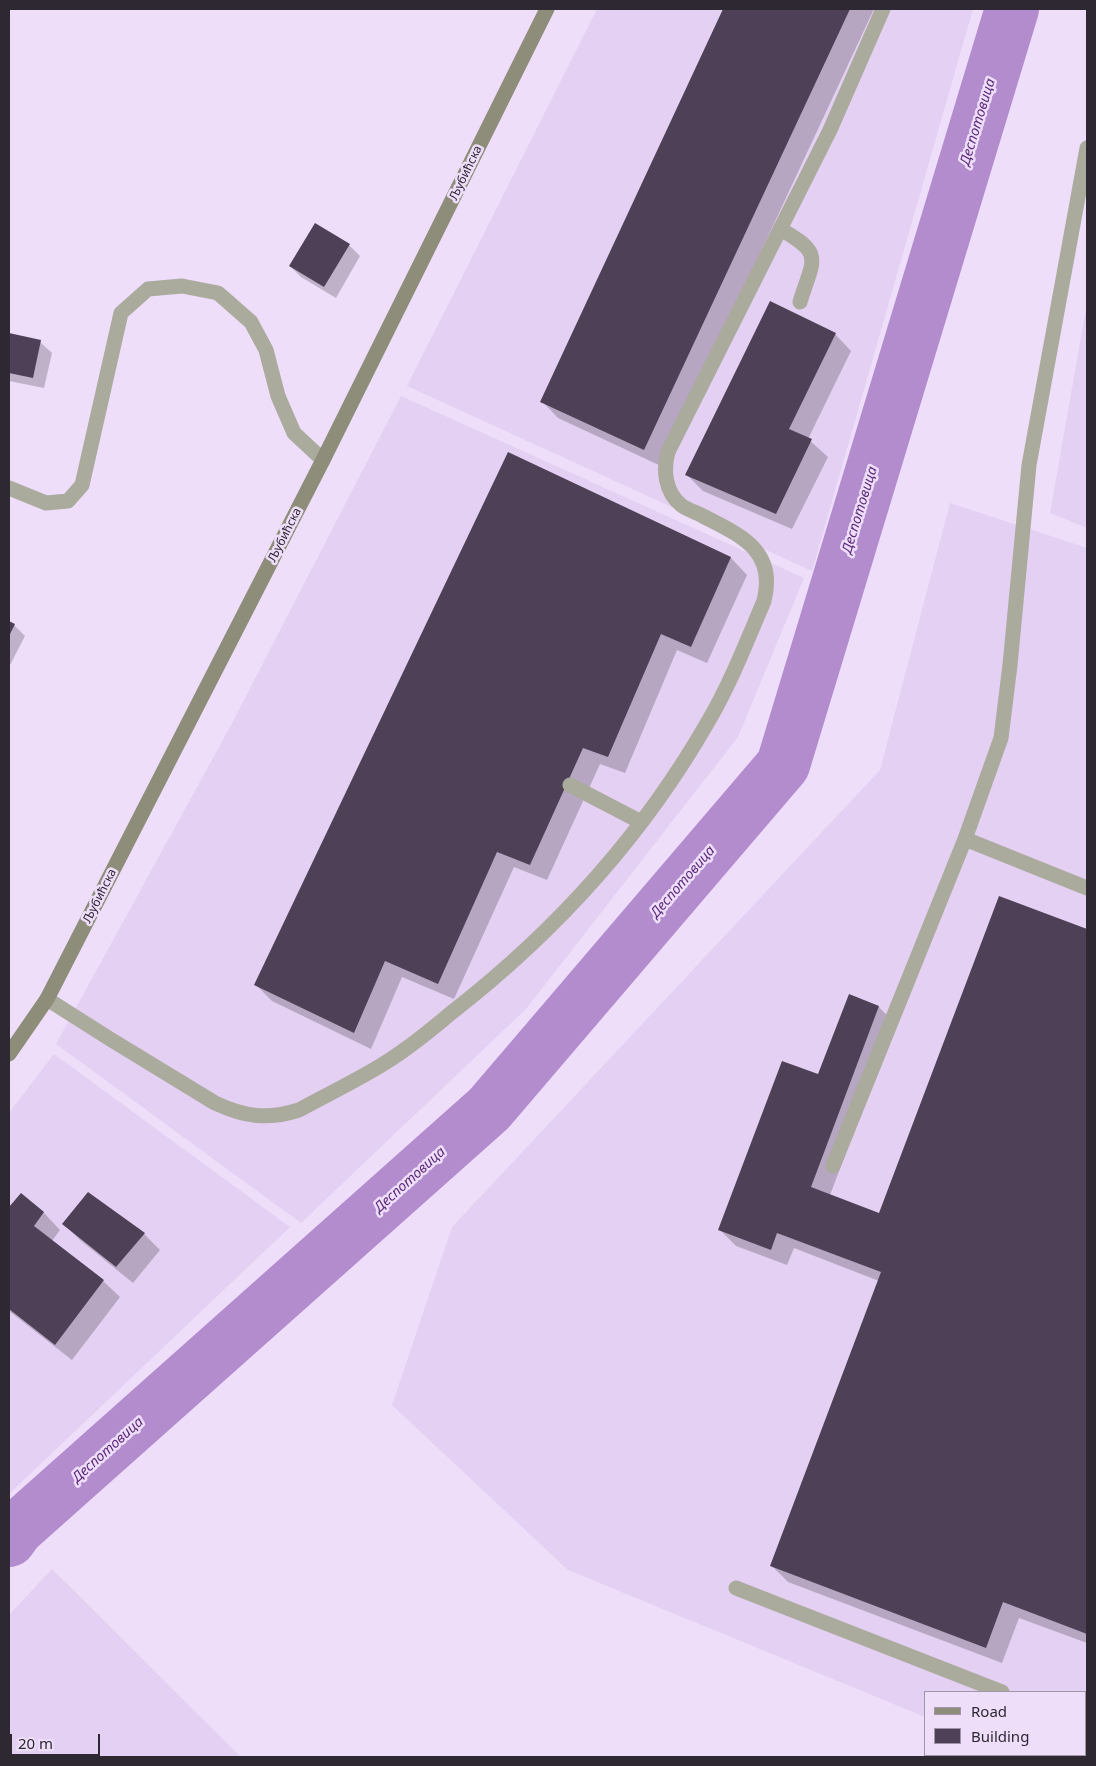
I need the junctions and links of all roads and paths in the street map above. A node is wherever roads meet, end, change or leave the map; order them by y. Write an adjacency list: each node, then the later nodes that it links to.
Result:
1 (547, 9): 6 (street, Љубићска)
2 (883, 9): 4 (street)
3 (1087, 148): 10 (street)
4 (780, 229): 5 (street); 9 (street)
5 (800, 302)
6 (323, 460): 7 (street); 12 (street, Љубићска)
7 (9, 488)
8 (570, 785): 9 (street)
9 (641, 822): 12 (street)
10 (965, 839): 11 (street); 14 (street)
11 (1087, 888)
12 (47, 999): 13 (street, Љубићска)
13 (9, 1054)
14 (833, 1166)
15 (736, 1588): 16 (street)
16 (999, 1691)

